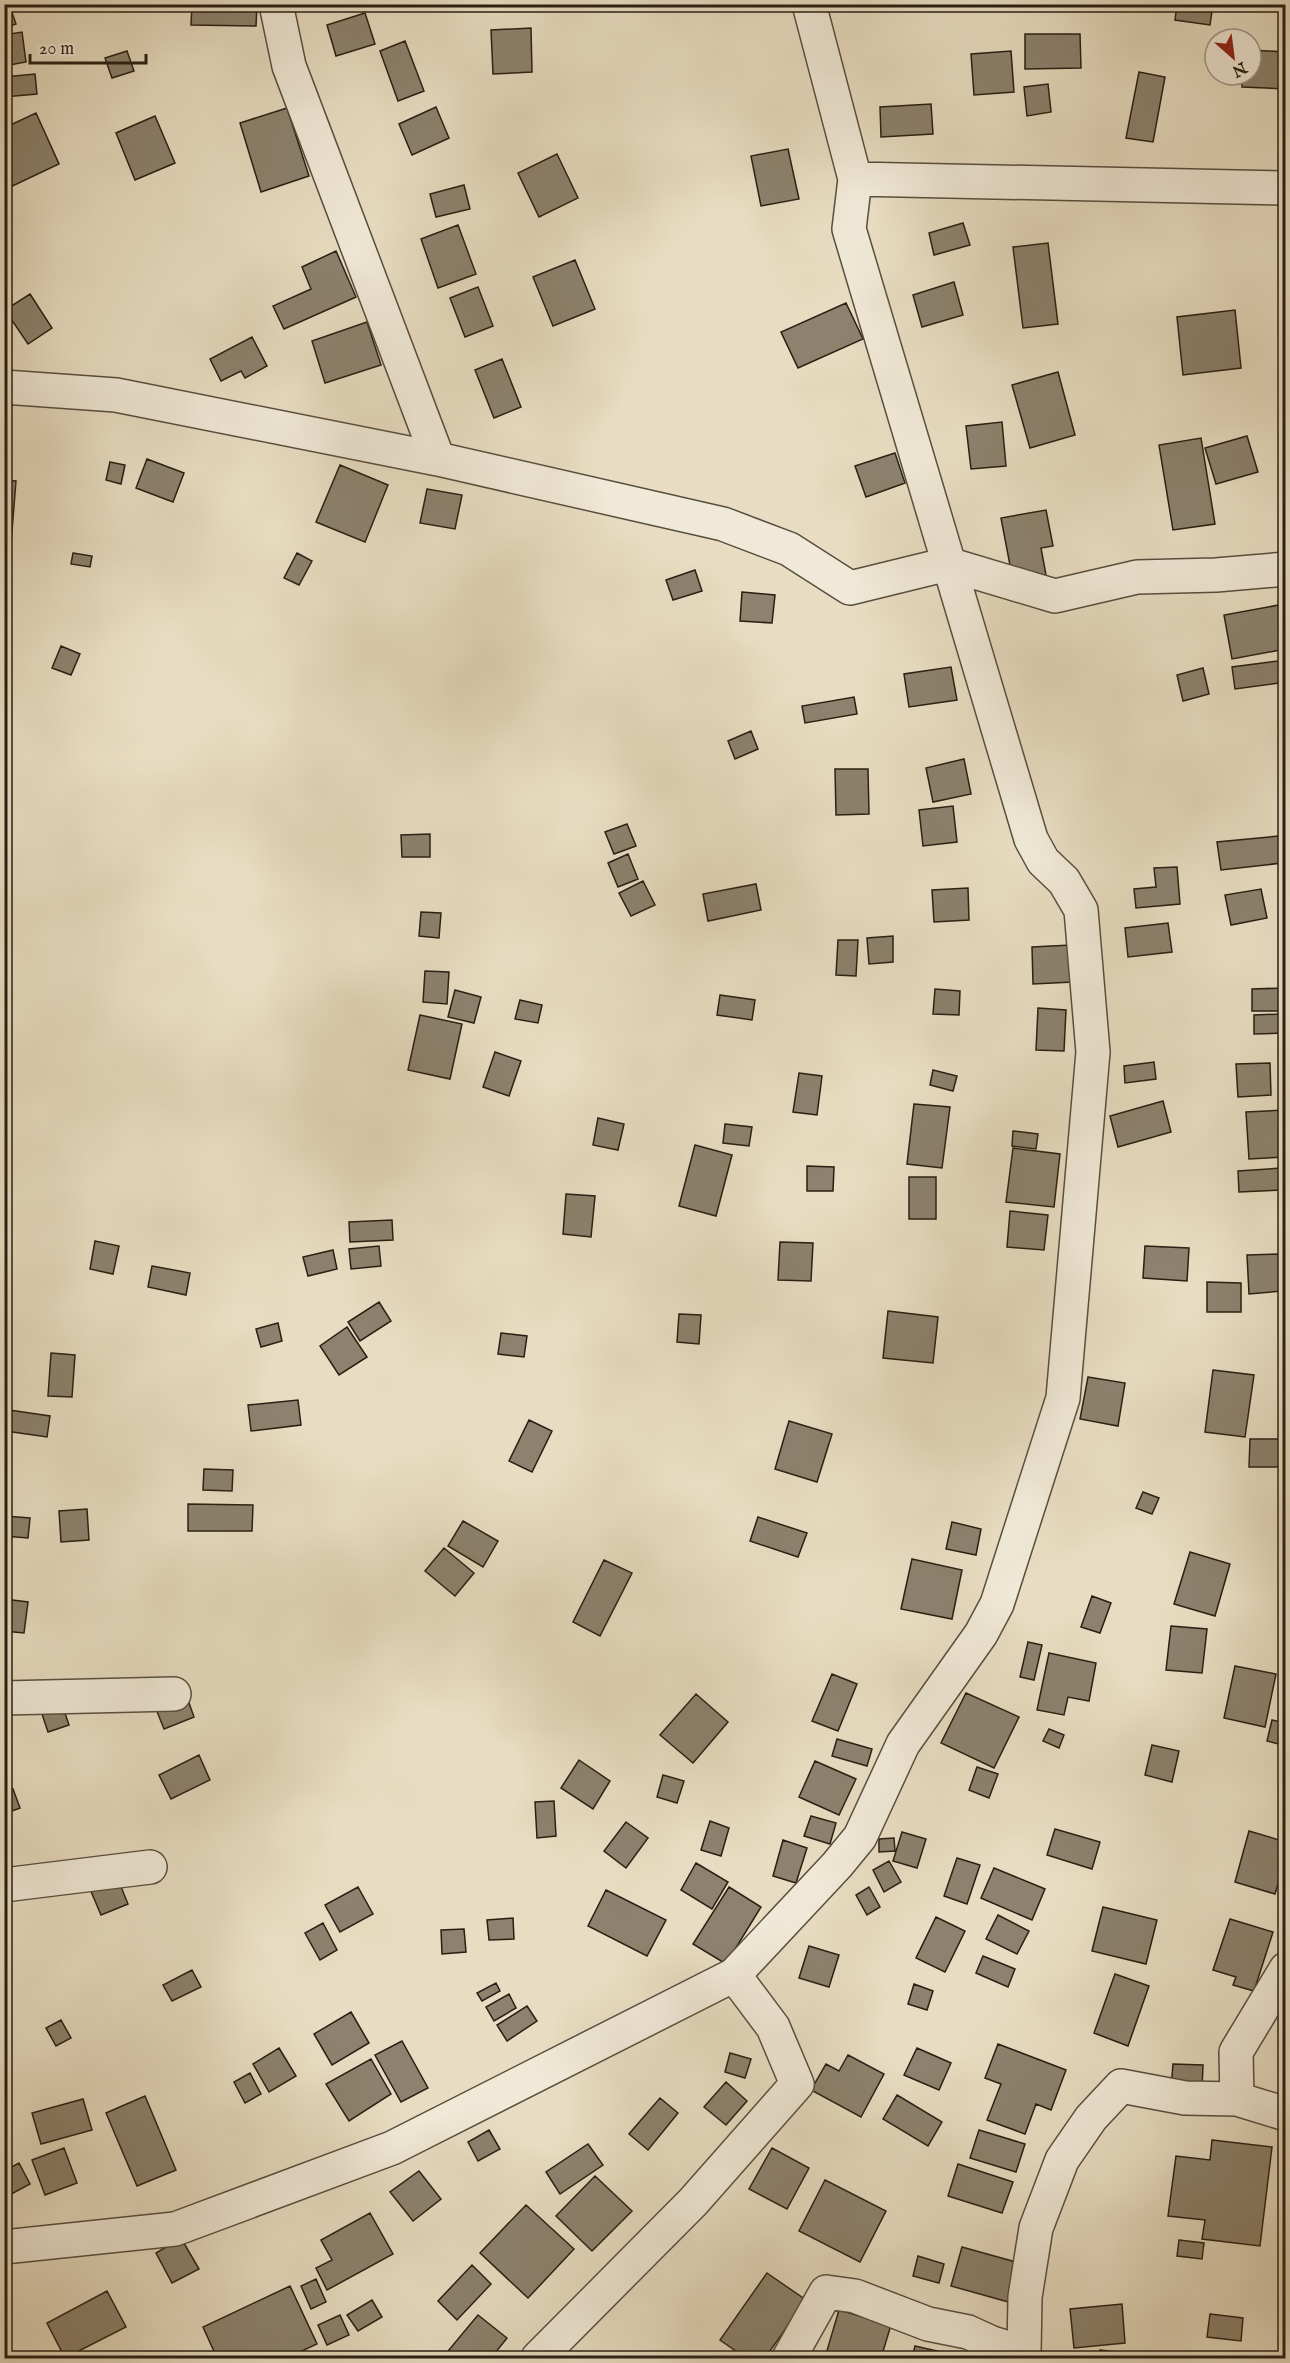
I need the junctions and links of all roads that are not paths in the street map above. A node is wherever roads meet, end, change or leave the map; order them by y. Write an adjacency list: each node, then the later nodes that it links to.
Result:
1 (276, 4): 6 (street)
2 (809, 4): 3 (street)
3 (855, 179): 4 (street); 7 (street)
4 (1286, 188)
5 (4, 387): 6 (street)
6 (438, 459): 7 (street)
7 (948, 564): 8 (street); 14 (street)
8 (1286, 569)
9 (174, 1694): 10 (street)
10 (4, 1698)
11 (150, 1867): 12 (street)
12 (4, 1885)
13 (1286, 1969): 15 (street)
14 (734, 1975): 17 (street); 18 (street)
15 (1237, 2099): 16 (street); 19 (street)
16 (1286, 2114)
17 (4, 2247)
18 (538, 2358)
19 (789, 2358)

